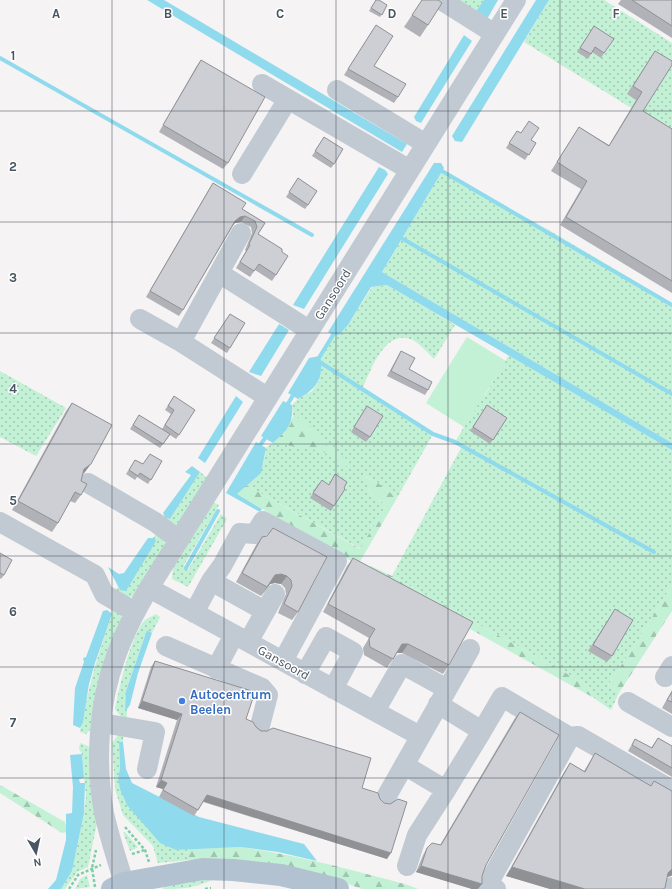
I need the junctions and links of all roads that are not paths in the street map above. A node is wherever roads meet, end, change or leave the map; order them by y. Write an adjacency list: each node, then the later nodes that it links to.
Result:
1 (441, 0): 3 (street)
2 (516, 0): 3 (street, Gansoord)
3 (495, 34): 7 (street, Gansoord)
4 (262, 84): 6 (street)
5 (336, 90): 7 (street)
6 (288, 99): 8 (street); 9 (street)
7 (426, 144): 8 (street, Gansoord)
8 (410, 170): 13 (street, Gansoord)
9 (242, 174)
10 (241, 233): 11 (street)
11 (219, 272): 13 (street); 14 (street)
12 (140, 319): 14 (street)
13 (310, 330): 15 (street, Gansoord)
14 (181, 342): 15 (street)
15 (267, 397): 18 (street, Gansoord)
16 (88, 483): 18 (street)
17 (0, 522): 21 (street)
18 (179, 540): 20 (street, Gansoord)
19 (211, 581): 22 (street); 23 (street); 26 (street)
20 (149, 588): 21 (street, Gansoord); 22 (street, Gansoord)
21 (120, 603): 33 (street, Gansoord)
22 (194, 613): 23 (street, Gansoord)
23 (241, 639): 26 (street, Gansoord); 27 (street)
24 (166, 646): 27 (street)
25 (470, 649): 30 (street)
26 (283, 661): 28 (street, Gansoord)
27 (216, 668): 34 (street)
28 (306, 674): 29 (street, Gansoord); 29 (street)
29 (333, 689): 32 (street, Gansoord)
30 (442, 697): 32 (street); 36 (street); 37 (street)
31 (628, 702): 35 (street)
32 (375, 711): 37 (street, Gansoord)
33 (102, 723): 39 (street); 45 (street, Gansoord)
34 (260, 726)
35 (672, 726)
36 (482, 731): 38 (street); 41 (street)
37 (420, 736): 40 (street)
38 (570, 737): 42 (street); 47 (street)
39 (147, 769)
40 (402, 769): 41 (street); 43 (street)
41 (446, 790): 44 (street)
42 (672, 790)
43 (385, 799)
44 (407, 866)
45 (118, 886): 46 (main road)
46 (338, 889)
47 (496, 889)

